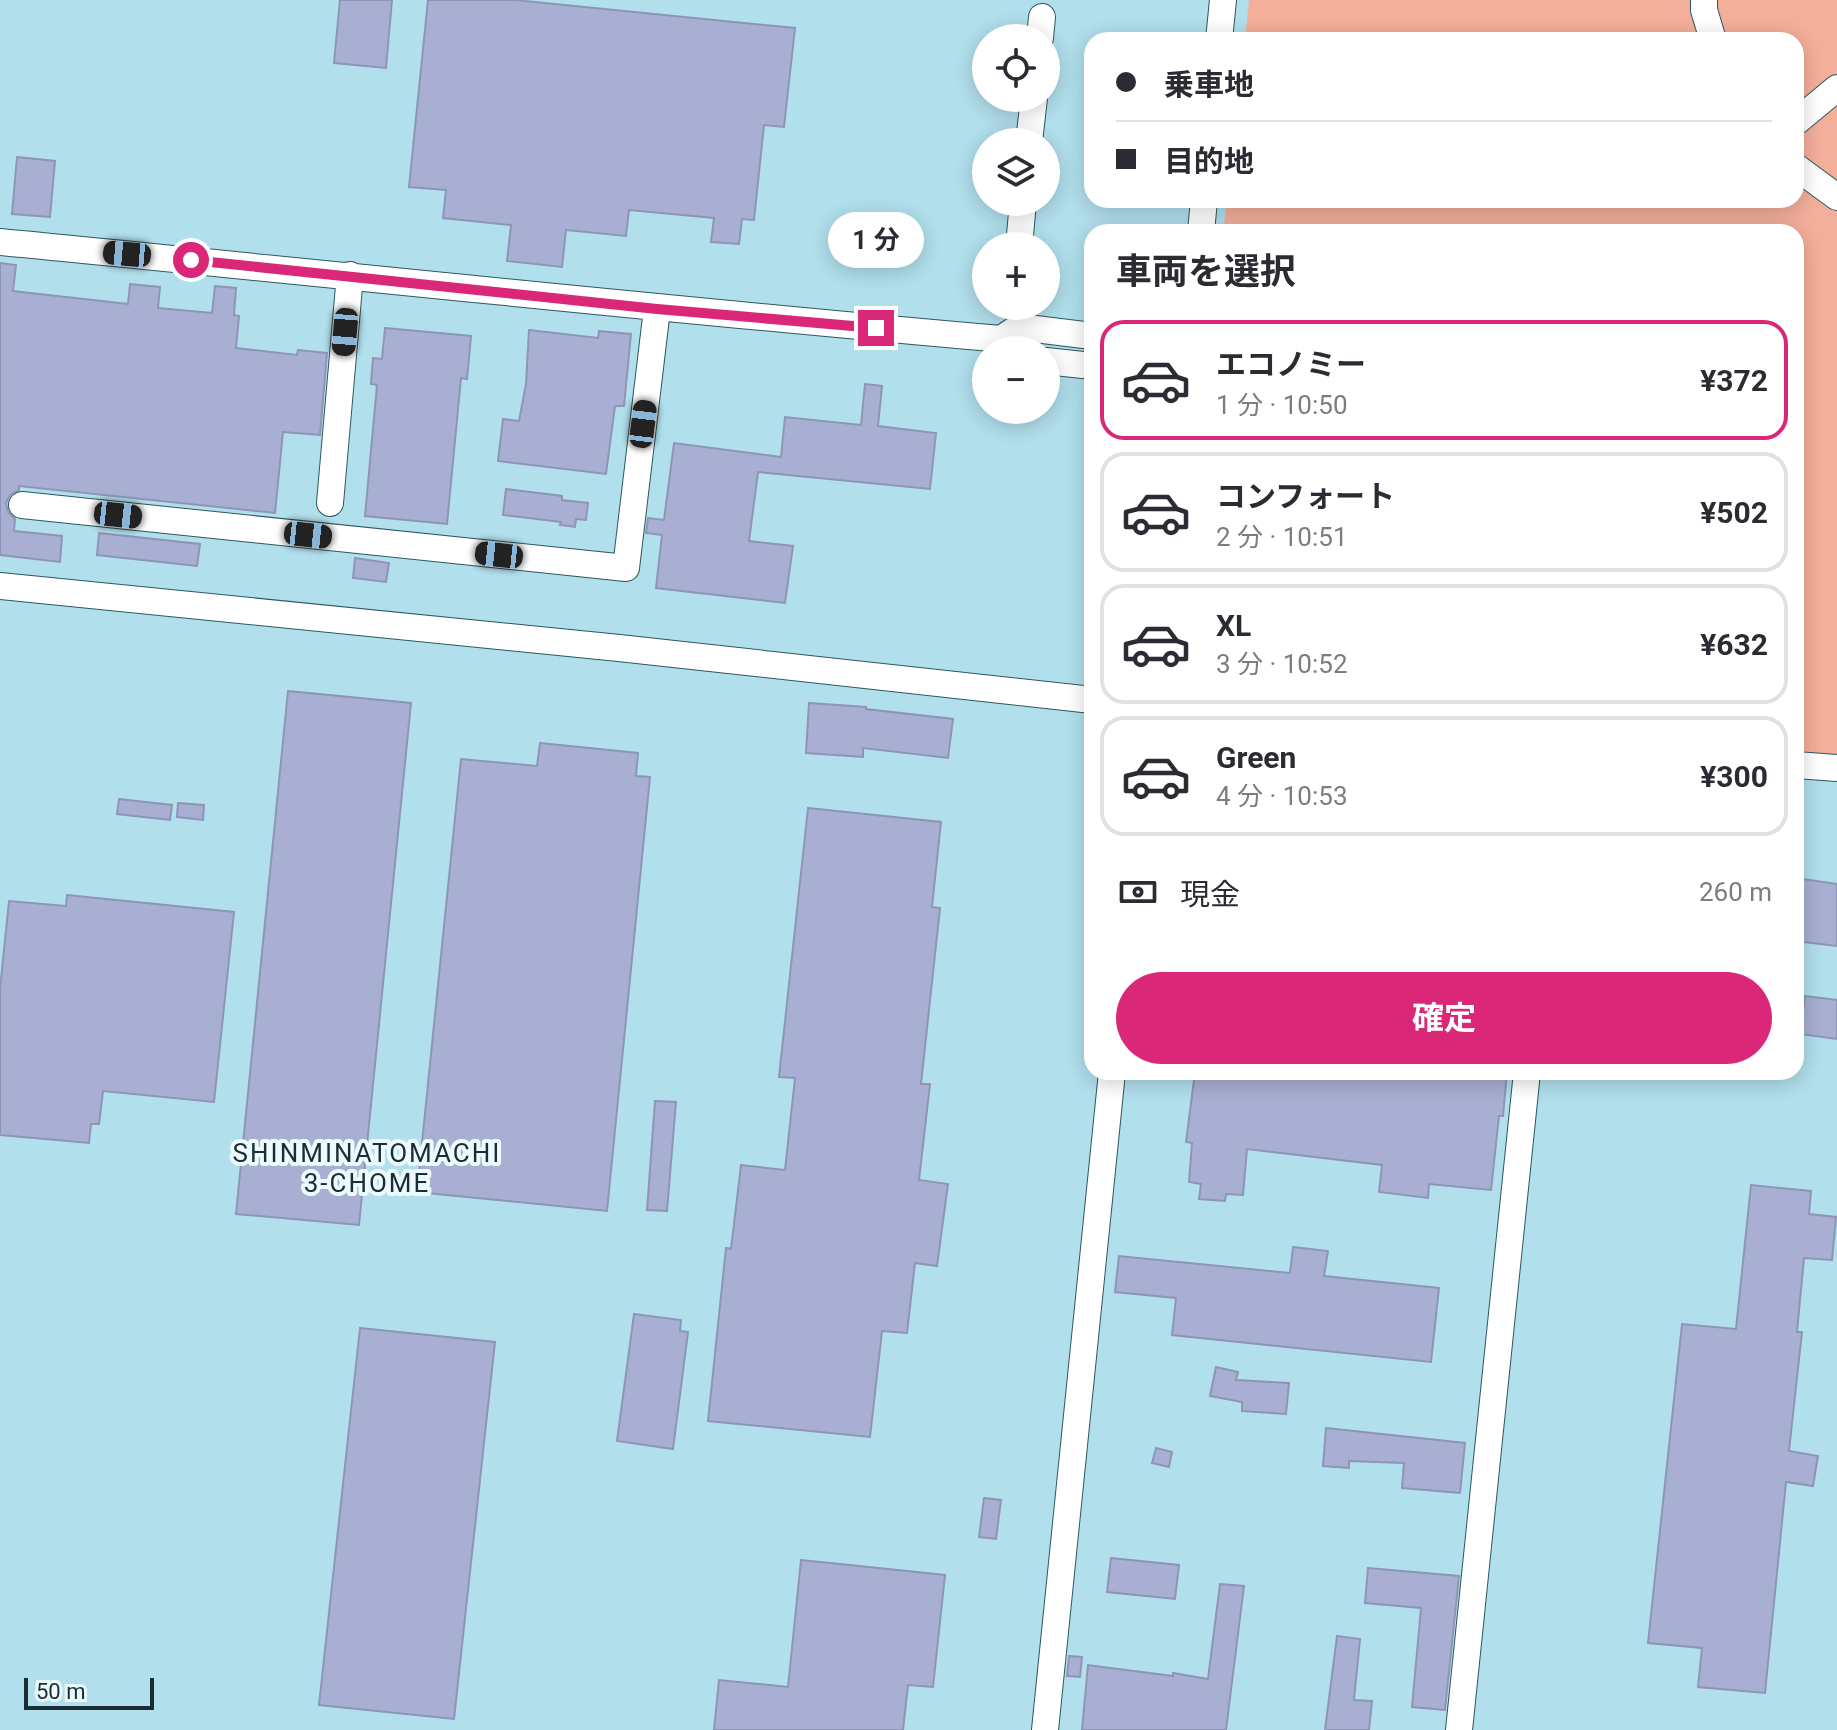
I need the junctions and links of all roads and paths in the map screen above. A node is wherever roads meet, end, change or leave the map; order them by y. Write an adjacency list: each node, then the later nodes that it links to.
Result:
1 (1223, 0): 3 (street)
2 (1704, 0): 4 (street)
3 (1220, 32)
4 (1711, 32)
5 (1837, 88): 6 (street)
6 (1804, 115)
7 (1804, 173): 8 (street)
8 (1837, 197)
9 (0, 241): 10 (street); 14 (street)
10 (350, 275): 11 (street); 18 (street)
11 (657, 309): 15 (street); 19 (street)
12 (1084, 335): 13 (street)
13 (1012, 336)
14 (972, 341)
15 (972, 341)
16 (1060, 363): 17 (street)
17 (1084, 365)
18 (330, 503)
19 (22, 505)
20 (0, 586): 21 (street)
21 (1084, 699)
22 (1804, 766): 23 (street)
23 (1837, 768)
24 (1111, 1080): 26 (street)
25 (1526, 1080): 27 (street)
26 (1045, 1730)
27 (1459, 1730)

